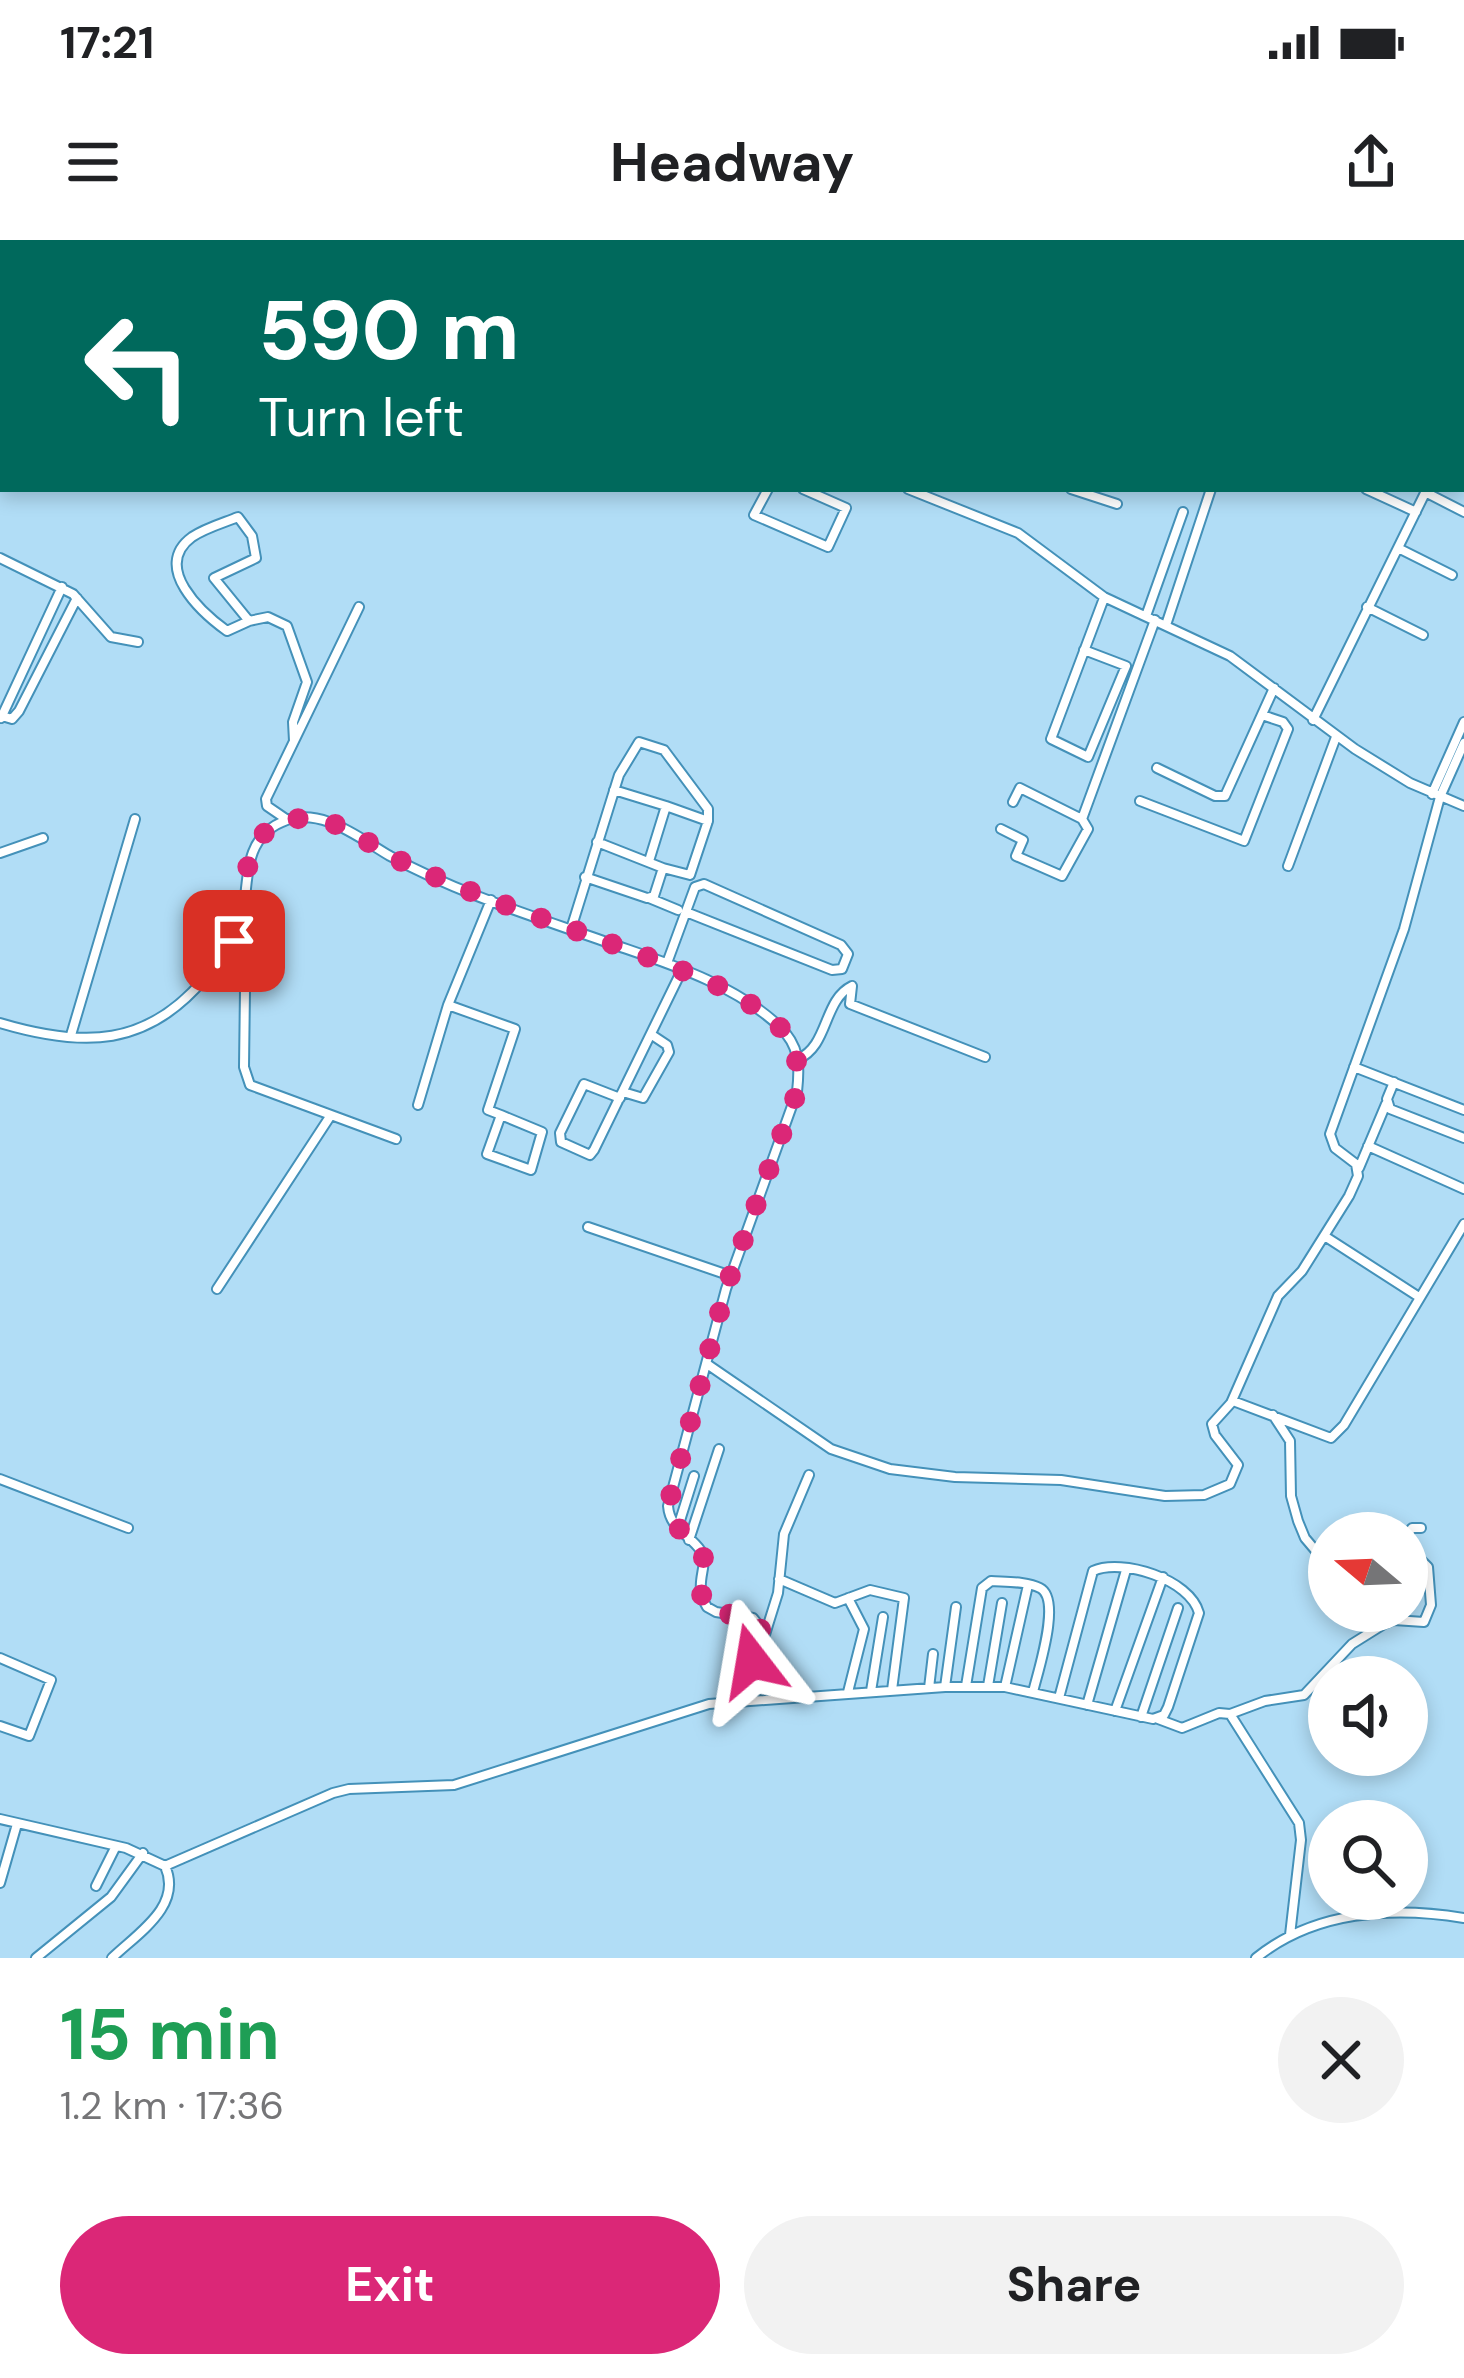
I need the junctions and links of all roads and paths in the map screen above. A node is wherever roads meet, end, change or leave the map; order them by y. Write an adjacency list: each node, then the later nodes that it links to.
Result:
1 (766, 492): 2 (street)
2 (810, 492)
3 (916, 492): 10 (street)
4 (951, 492): 10 (street)
5 (1080, 492): 11 (street)
6 (1210, 492): 25 (street)
7 (1373, 492): 13 (street)
8 (1425, 492): 13 (street)
9 (1429, 492): 14 (street)
10 (945, 503): 19 (street)
11 (1117, 504)
12 (1183, 512): 23 (street)
13 (1416, 512): 15 (street)
14 (1464, 512)
15 (1398, 548): 17 (street); 22 (street)
16 (0, 558): 18 (street)
17 (1452, 575)
18 (62, 587): 20 (street); 31 (street)
19 (1104, 597): 23 (street); 28 (street)
20 (77, 598): 27 (street); 31 (street)
21 (359, 607): 35 (street)
22 (1366, 607): 26 (street); 32 (street)
23 (1151, 618): 25 (street); 46 (street)
24 (249, 621): 24 (street); 35 (street)
25 (1166, 626): 29 (street)
26 (1423, 635)
27 (138, 642)
28 (1084, 650): 28 (street)
29 (1274, 688): 30 (street); 32 (street)
30 (1262, 715): 37 (street); 40 (street)
31 (1, 718)
32 (1313, 721): 34 (street)
33 (1464, 722): 39 (street)
34 (1336, 737): 39 (street); 53 (street)
35 (294, 742): 45 (street)
36 (1464, 743): 39 (street)
37 (1156, 768)
38 (614, 790): 42 (street); 47 (street); 50 (street)
39 (1436, 795): 43 (street); 69 (street)
40 (1140, 801)
41 (1013, 802): 46 (street)
42 (666, 806): 47 (street); 52 (street)
43 (1464, 806)
44 (135, 819): 65 (street)
45 (286, 819): 57 (street); 60 (street)
46 (1082, 819): 48 (street)
47 (708, 821): 54 (street)
48 (1000, 829)
49 (43, 838): 51 (street)
50 (597, 842): 52 (street); 55 (street)
51 (0, 853)
52 (649, 861): 54 (street)
53 (1288, 866)
54 (663, 868): 56 (street)
55 (585, 877): 56 (street); 59 (street)
56 (647, 898): 58 (street)
57 (491, 900): 59 (street); 63 (street)
58 (682, 911): 58 (street); 61 (street)
59 (571, 929): 61 (street)
60 (234, 941): 65 (street); 76 (street)
61 (667, 963): 62 (street)
62 (682, 970): 66 (street); 68 (street)
63 (448, 1005): 73 (street); 75 (street)
64 (0, 1023): 65 (street)
65 (70, 1035)
66 (652, 1035): 71 (street); 71 (street)
67 (986, 1057): 68 (street)
68 (798, 1059): 85 (street)
69 (1354, 1067): 70 (street); 80 (street)
70 (1394, 1082): 72 (street); 74 (street)
71 (621, 1095): 71 (street)
72 (1387, 1103): 77 (street); 79 (street)
73 (418, 1105)
74 (1464, 1110)
75 (501, 1114): 75 (street)
76 (331, 1115): 78 (street); 86 (street)
77 (1464, 1138)
78 (396, 1139)
79 (1368, 1146): 80 (street); 81 (street)
80 (1358, 1170): 84 (street)
81 (1464, 1189)
82 (1464, 1224): 87 (street)
83 (588, 1227): 85 (street)
84 (1326, 1237): 87 (street); 89 (street)
85 (730, 1276): 88 (street)
86 (217, 1289)
87 (1419, 1298): 90 (street)
88 (707, 1364): 89 (street); 96 (street)
89 (1231, 1403): 90 (street)
90 (1272, 1414): 98 (street)
91 (719, 1448): 97 (street)
92 (808, 1475): 102 (street)
93 (694, 1476): 96 (street)
94 (0, 1479): 95 (street)
95 (128, 1528)
96 (677, 1529): 97 (street)
97 (689, 1540): 110 (street)
98 (1308, 1542)
99 (1428, 1567): 108 (street)
100 (1126, 1570): 101 (street); 124 (street); 126 (street)
101 (1162, 1577): 127 (street); 130 (street)
102 (779, 1579): 104 (street); 111 (street)
103 (1028, 1585): 115 (street); 118 (street); 122 (street)
104 (848, 1598): 120 (street); 123 (street)
105 (1003, 1603): 116 (street)
106 (956, 1607): 117 (street)
107 (1178, 1608): 129 (street)
108 (1428, 1614)
109 (883, 1617): 121 (street)
110 (756, 1621): 111 (street); 125 (street)
111 (770, 1623): 125 (street)
112 (1369, 1632): 128 (street)
113 (932, 1654): 119 (street)
114 (0, 1658): 132 (street)
115 (966, 1686): 116 (street); 117 (street)
116 (988, 1686): 118 (street)
117 (945, 1687): 119 (street)
118 (1005, 1687): 122 (street)
119 (929, 1688): 120 (street)
120 (892, 1690): 121 (street)
121 (871, 1691): 123 (street)
122 (1033, 1692): 124 (street)
123 (848, 1693): 125 (street)
124 (1059, 1698): 126 (street)
125 (741, 1701): 138 (street)
126 (1087, 1705): 127 (street)
127 (1114, 1712): 129 (street)
128 (1230, 1714): 131 (street); 142 (street)
129 (1141, 1717): 130 (street)
130 (1158, 1719): 131 (street)
131 (1171, 1725): 133 (street)
132 (0, 1726)
133 (1178, 1741)
134 (0, 1819): 135 (street)
135 (17, 1824): 136 (street); 139 (street)
136 (116, 1846): 137 (street); 140 (street)
137 (143, 1853): 138 (street); 143 (street)
138 (165, 1866): 144 (street)
139 (0, 1880)
140 (96, 1886)
141 (1464, 1915): 142 (street)
142 (1290, 1935): 145 (street)
143 (36, 1958)
144 (112, 1958)
145 (1256, 1958)

